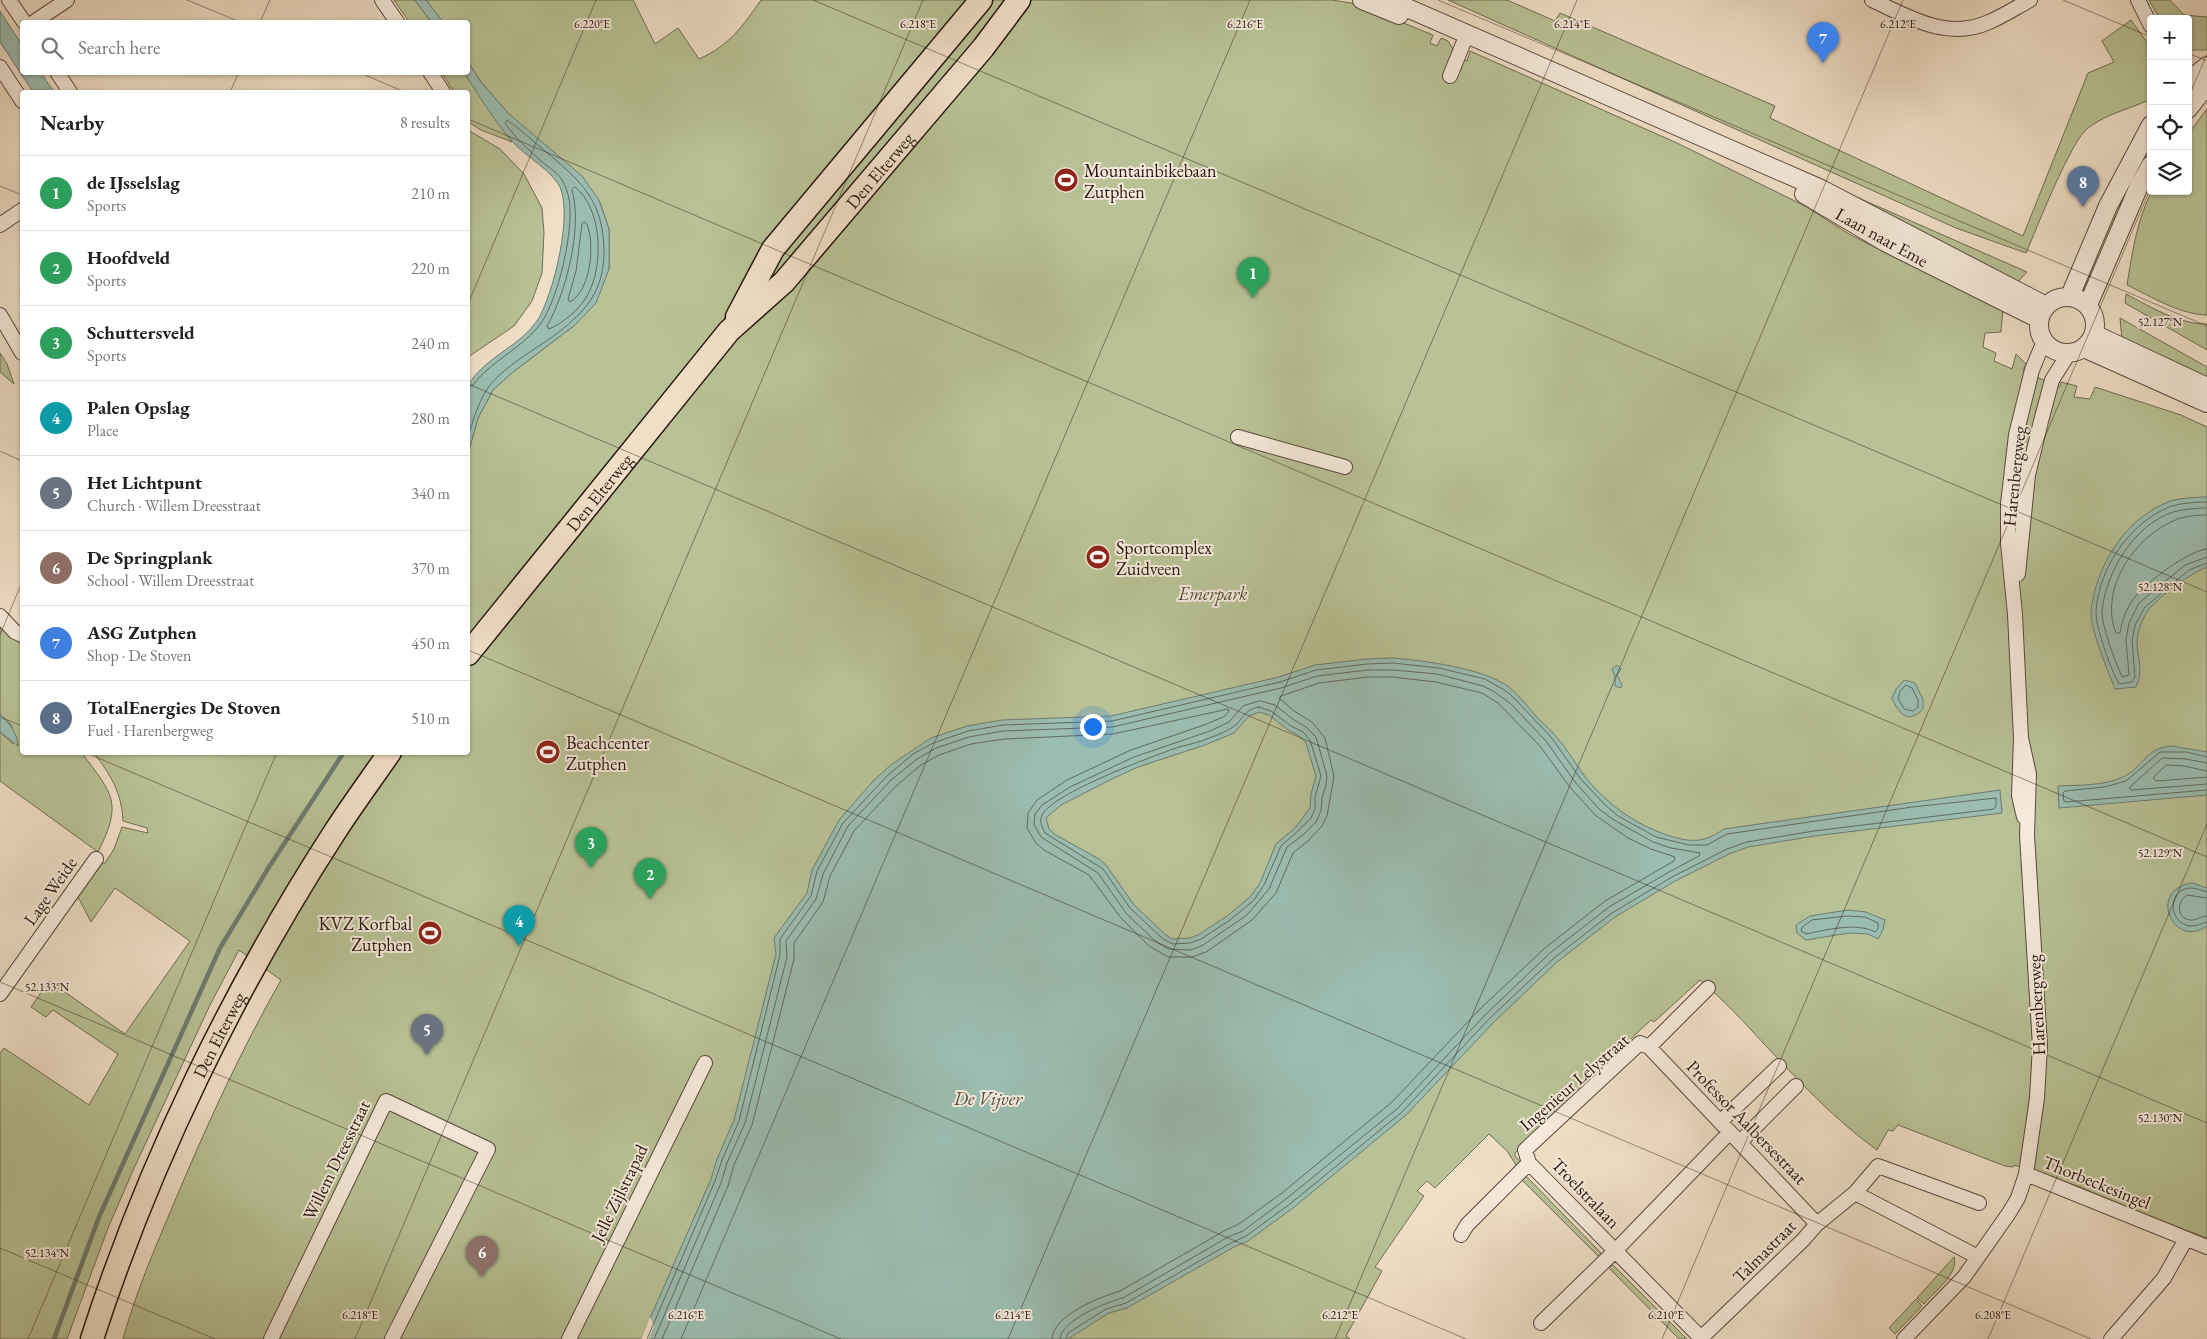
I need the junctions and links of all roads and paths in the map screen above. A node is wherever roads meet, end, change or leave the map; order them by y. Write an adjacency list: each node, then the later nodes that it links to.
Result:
1 (9, 0): 12 (street)
2 (67, 0): 13 (street)
3 (382, 0): 14 (street)
4 (981, 0): 34 (main road, Den Elterweg)
5 (1019, 0): 34 (main road, Den Elterweg)
6 (1362, 0): 15 (street, Laan naar Eme)
7 (1389, 0): 15 (street, Laan naar Eme)
8 (1872, 0): 9 (street)
9 (2030, 0)
10 (2138, 0): 11 (street)
11 (2147, 18)
12 (23, 20)
13 (37, 20)
14 (396, 20)
15 (1465, 38): 20 (street); 32 (street, Laan naar Eme)
16 (2207, 66): 21 (street)
17 (0, 67): 24 (street)
18 (59, 75): 22 (street)
19 (432, 75): 23 (street)
20 (1450, 76)
21 (2195, 83): 25 (street)
22 (69, 90)
23 (442, 90)
24 (20, 98)
25 (2189, 105)
26 (2147, 133): 30 (street)
27 (2147, 173): 31 (street)
28 (20, 211): 29 (street)
29 (0, 225)
30 (2070, 296): 31 (street); 32 (street)
31 (2088, 305): 35 (street)
32 (2043, 312): 36 (street)
33 (0, 315): 37 (street)
34 (729, 331): 46 (main road, Den Elterweg)
35 (2094, 334): 38 (street); 39 (street)
36 (2044, 341): 38 (street); 43 (street, Harenbergweg)
37 (20, 350)
38 (2076, 351): 40 (street); 43 (street, Harenbergweg)
39 (2207, 387)
40 (2207, 403)
41 (1238, 437): 42 (street)
42 (1345, 466)
43 (2015, 614): 57 (street, Harenbergweg)
44 (0, 616): 45 (street)
45 (20, 634)
46 (470, 652)
47 (388, 755): 67 (main road, Den Elterweg)
48 (96, 859): 50 (street, Lage Weide)
49 (1708, 988): 51 (street, Ingenieur Lelystraat)
50 (0, 994)
51 (1649, 1047): 55 (street, Professor Aalbersestraat); 56 (street, Ingenieur Lelystraat)
52 (705, 1064): 70 (street, Jelle Zijlstrapad)
53 (1779, 1066): 55 (street)
54 (1796, 1086): 55 (street)
55 (1730, 1132): 60 (street, Professor Aalbersestraat); 64 (street)
56 (1529, 1163): 61 (street); 64 (street, Troelstralaan)
57 (2026, 1174): 62 (street, Thorbeckesingel); 65 (street, Thorbeckesingel)
58 (1855, 1193): 59 (street, Talmastraat); 60 (street, Talmastraat); 65 (street)
59 (1979, 1203)
60 (1817, 1224): 71 (street, Talmastraat)
61 (1461, 1235)
62 (2186, 1239): 63 (street, Thorbeckesingel); 73 (street)
63 (2207, 1247)
64 (1615, 1251): 66 (street, Troelstralaan); 71 (street, Troelstralaan)
65 (1978, 1257): 72 (street, Thorbeckesingel)
66 (1541, 1323)
67 (92, 1339)
68 (271, 1339): 69 (street, Willem Dreesstraat)
69 (392, 1339)
70 (569, 1339)
71 (1701, 1339)
72 (1904, 1339)
73 (2110, 1339)

